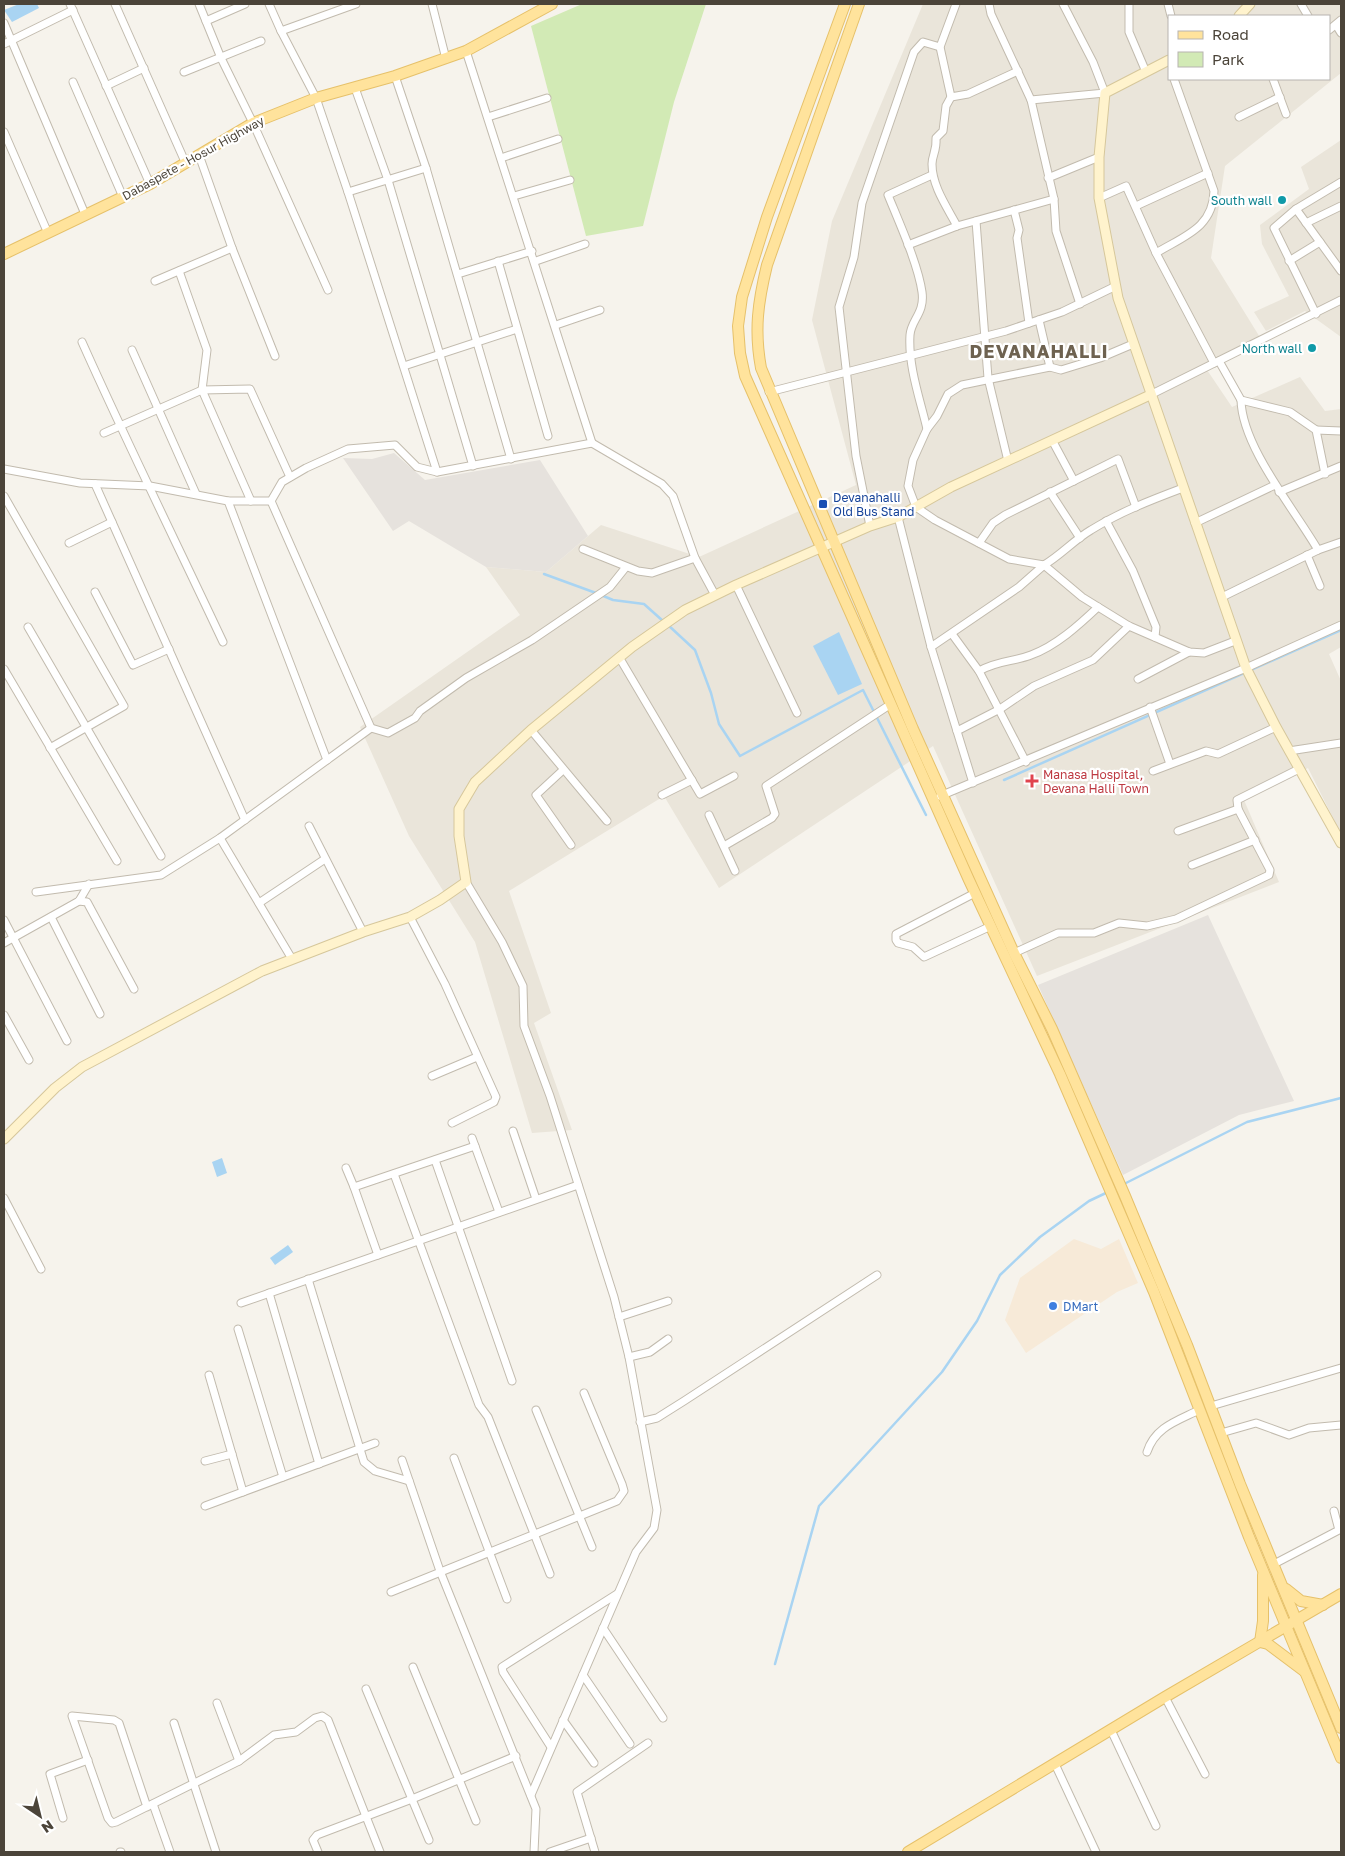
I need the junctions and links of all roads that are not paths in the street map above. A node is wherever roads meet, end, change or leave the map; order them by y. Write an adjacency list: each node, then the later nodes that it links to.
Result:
1 (115, 4): 31 (street)
2 (199, 4): 19 (street)
3 (245, 4): 19 (street)
4 (270, 4): 22 (street)
5 (356, 4): 22 (street)
6 (432, 4): 29 (street)
7 (552, 4): 27 (main road, Dabaspete - Hosur Highway)
8 (846, 4): 160 (main road)
9 (859, 4): 117 (main road)
10 (956, 4): 26 (street)
11 (989, 4): 32 (street)
12 (1063, 4): 41 (street)
13 (1129, 4): 34 (street)
14 (1250, 4): 17 (street)
15 (1301, 4): 18 (street)
16 (72, 7): 25 (street); 39 (street)
17 (1240, 15)
18 (1307, 15)
19 (206, 22): 28 (street)
20 (4, 23): 25 (street)
21 (1338, 23): 23 (street)
22 (281, 31): 44 (street)
23 (1341, 33)
24 (261, 41): 28 (street)
25 (7, 42): 74 (street)
26 (940, 47): 42 (street); 114 (street)
27 (466, 51): 29 (main road, Dabaspete - Hosur Highway); 48 (street)
28 (221, 58): 33 (street); 50 (street)
29 (446, 58): 35 (main road, Dabaspete - Hosur Highway)
30 (1168, 63): 34 (street)
31 (144, 68): 39 (street); 56 (street)
32 (1018, 71): 42 (street); 46 (street)
33 (184, 72)
34 (1146, 72): 41 (street)
35 (395, 76): 40 (main road, Dabaspete - Hosur Highway); 57 (street)
36 (1174, 80): 58 (street)
37 (1273, 80): 43 (street)
38 (73, 82): 67 (street)
39 (106, 86): 64 (street)
40 (355, 88): 44 (main road, Dabaspete - Hosur Highway); 61 (street)
41 (1105, 93): 46 (street); 54 (street)
42 (951, 97): 59 (street)
43 (1280, 97): 47 (street); 49 (street)
44 (316, 98): 50 (main road, Dabaspete - Hosur Highway); 65 (street)
45 (547, 98): 48 (street)
46 (1031, 100): 60 (street)
47 (1286, 114)
48 (488, 117): 55 (street)
49 (1240, 117)
50 (254, 123): 53 (main road, Dabaspete - Hosur Highway); 94 (street)
51 (4, 132): 78 (street)
52 (558, 139): 55 (street)
53 (199, 155): 56 (main road, Dabaspete - Hosur Highway); 82 (street)
54 (1099, 157): 60 (street); 68 (street)
55 (501, 158): 66 (street)
56 (186, 164): 64 (main road, Dabaspete - Hosur Highway)
57 (426, 168): 61 (street); 91 (street)
58 (1208, 173): 70 (street); 84 (street)
59 (932, 175): 77 (street); 81 (street)
60 (1048, 178): 69 (street)
61 (388, 180): 65 (street); 108 (street)
62 (570, 180): 66 (street)
63 (1341, 182): 72 (street)
64 (150, 184): 67 (main road, Dabaspete - Hosur Highway)
65 (348, 192): 112 (street)
66 (514, 196): 83 (street)
67 (123, 197): 74 (main road, Dabaspete - Hosur Highway)
68 (1099, 198): 70 (street); 93 (street)
69 (1054, 200): 73 (street); 96 (street)
70 (1136, 206): 84 (street)
71 (1341, 206): 76 (street)
72 (1296, 209): 76 (street); 88 (street)
73 (1014, 210): 75 (street); 100 (street)
74 (85, 214): 78 (main road, Dabaspete - Hosur Highway)
75 (976, 221): 77 (street); 103 (street)
76 (1306, 223): 79 (street)
77 (957, 226): 81 (street)
78 (47, 231): 85 (main road, Dabaspete - Hosur Highway)
79 (1320, 242): 88 (street); 89 (street)
80 (585, 244): 87 (street)
81 (908, 245): 110 (street)
82 (232, 248): 90 (street); 109 (street)
83 (532, 251): 86 (street); 87 (street)
84 (1156, 253): 111 (street)
85 (4, 254)
86 (498, 261): 91 (street); 102 (street)
87 (536, 261): 101 (street)
88 (1289, 261): 98 (street)
89 (1341, 269)
90 (178, 271): 92 (street); 116 (street)
91 (458, 274): 105 (street)
92 (155, 281)
93 (1116, 286): 96 (street); 106 (street)
94 (328, 290)
95 (1341, 300): 98 (street)
96 (1080, 304): 99 (street)
97 (600, 310): 101 (street)
98 (1316, 314): 111 (street)
99 (1039, 320): 100 (street); 113 (street)
100 (1029, 323): 103 (street)
101 (556, 325): 128 (street)
102 (517, 329): 105 (street); 126 (street)
103 (984, 336): 110 (street); 115 (street)
104 (82, 342): 121 (street)
105 (478, 342): 108 (street); 129 (street)
106 (1133, 344): 113 (street); 118 (street)
107 (132, 350): 120 (street)
108 (440, 354): 112 (street); 131 (street)
109 (275, 356)
110 (910, 356): 114 (street); 122 (street)
111 (1216, 362): 118 (street); 119 (street)
112 (404, 366): 134 (street)
113 (1050, 367): 115 (street)
114 (845, 374): 117 (street); 154 (street)
115 (988, 378): 122 (street); 130 (street)
116 (202, 390): 120 (street); 136 (street); 146 (street)
117 (769, 392): 156 (main road)
118 (1150, 395): 127 (street); 140 (street)
119 (1241, 400): 123 (street); 141 (street)
120 (158, 409): 121 (street); 143 (street)
121 (119, 426): 125 (street); 139 (street)
122 (927, 429): 148 (street)
123 (1316, 430): 124 (street); 135 (street)
124 (1341, 431)
125 (104, 433)
126 (548, 436)
127 (1052, 440): 130 (street); 137 (street)
128 (592, 443): 129 (street); 164 (street)
129 (511, 459): 131 (street)
130 (1008, 460): 148 (street)
131 (473, 466): 134 (street)
132 (1341, 466): 135 (street)
133 (4, 469): 138 (street)
134 (437, 472): 136 (street)
135 (1325, 474): 141 (street)
136 (290, 477): 147 (street)
137 (1074, 481): 142 (street); 149 (street)
138 (95, 484): 139 (street); 151 (street)
139 (150, 486): 143 (street); 179 (street)
140 (1182, 488): 149 (street); 153 (street)
141 (1277, 488): 153 (street); 162 (street)
142 (1050, 492): 155 (street); 159 (street)
143 (196, 494): 145 (street)
144 (4, 496): 193 (street)
145 (228, 501): 146 (street); 200 (street)
146 (251, 501): 147 (street)
147 (271, 501): 194 (street)
148 (916, 507): 150 (street); 159 (street)
149 (1136, 507): 152 (street)
150 (898, 517): 154 (street); 180 (street)
151 (112, 522): 158 (street); 181 (street)
152 (1106, 522): 155 (street); 177 (street)
153 (1195, 523): 171 (street)
154 (870, 526): 156 (street)
155 (1080, 538): 165 (street)
156 (833, 542): 160 (street); 209 (main road)
157 (1341, 542): 162 (street)
158 (69, 543)
159 (979, 543): 165 (street)
160 (820, 547): 167 (street); 188 (main road)
161 (583, 549): 166 (street)
162 (1318, 550): 163 (street)
163 (1307, 556): 168 (street); 171 (street)
164 (695, 558): 166 (street); 170 (street)
165 (1044, 565): 172 (street); 176 (street)
166 (626, 567): 194 (street)
167 (736, 585): 170 (street); 191 (street)
168 (1320, 586)
169 (95, 592): 181 (street)
170 (715, 595): 183 (street)
171 (1222, 597): 178 (street)
172 (1098, 607): 174 (street); 185 (street)
173 (1341, 625): 186 (street)
174 (1129, 626): 177 (street); 190 (street)
175 (28, 627): 193 (street)
176 (952, 634): 180 (street); 185 (street)
177 (1155, 637): 182 (street)
178 (1235, 641): 182 (street); 186 (street)
179 (223, 642)
180 (931, 647): 196 (street)
181 (169, 649): 214 (street)
182 (1189, 652): 187 (street)
183 (619, 657): 195 (street); 207 (street)
184 (4, 670): 198 (street)
185 (979, 670): 190 (street)
186 (1247, 671): 189 (street); 192 (street)
187 (1138, 679)
188 (891, 704): 211 (main road); 222 (street)
189 (1150, 707): 201 (street); 202 (street)
190 (1000, 709): 196 (street); 201 (street)
191 (797, 713)
192 (1276, 727): 199 (street); 202 (street)
193 (86, 728): 198 (street); 223 (street)
194 (371, 728): 200 (street)
195 (530, 730): 204 (street); 228 (street)
196 (957, 731): 208 (street)
197 (1341, 743): 199 (street)
198 (50, 748): 225 (street)
199 (1289, 750): 203 (street)
200 (327, 760): 214 (street)
201 (1026, 762): 208 (street)
202 (1170, 764): 205 (street)
203 (1299, 769): 212 (street); 220 (street)
204 (563, 770): 215 (street); 221 (street)
205 (1153, 771)
206 (734, 776): 207 (street)
207 (692, 780): 210 (street)
208 (974, 783): 209 (street)
209 (944, 794): 211 (street); 241 (main road)
210 (662, 795)
211 (932, 798): 231 (main road)
212 (1238, 809): 217 (street); 219 (street)
213 (709, 815): 222 (street)
214 (245, 820): 218 (street)
215 (607, 821)
216 (309, 826): 224 (street)
217 (1178, 831)
218 (220, 838): 229 (street); 233 (street)
219 (1255, 840): 226 (street); 241 (street)
220 (1341, 843)
221 (571, 845)
222 (724, 846): 227 (street)
223 (161, 856)
224 (325, 859): 233 (street); 238 (street)
225 (117, 861)
226 (1192, 865)
227 (735, 872)
228 (466, 882): 235 (street); 258 (street)
229 (89, 884): 230 (street); 232 (street)
230 (36, 892)
231 (975, 893): 237 (main road); 237 (street)
232 (79, 901): 234 (street); 243 (street)
233 (259, 903): 242 (street)
234 (50, 917): 239 (street); 244 (street)
235 (410, 917): 238 (street); 247 (street)
236 (4, 920): 239 (street)
237 (991, 926): 282 (main road)
238 (363, 932): 242 (street)
239 (13, 938): 240 (street); 246 (street)
240 (4, 943)
241 (1014, 953): 280 (main road)
242 (292, 959): 253 (street)
243 (134, 989)
244 (100, 1014)
245 (4, 1015): 248 (street)
246 (67, 1041)
247 (477, 1056): 249 (street); 250 (street)
248 (29, 1060)
249 (432, 1076)
250 (452, 1123)
251 (513, 1131): 261 (street)
252 (472, 1138): 254 (street)
253 (4, 1139)
254 (475, 1146): 255 (street); 262 (street)
255 (435, 1160): 257 (street); 263 (street)
256 (346, 1168): 259 (street)
257 (394, 1174): 259 (street); 264 (street)
258 (578, 1185): 261 (street); 272 (street)
259 (354, 1186): 265 (street)
260 (4, 1198): 266 (street)
261 (536, 1199): 262 (street)
262 (499, 1212): 263 (street)
263 (458, 1227): 264 (street); 278 (street)
264 (417, 1241): 265 (street); 300 (street)
265 (378, 1255): 268 (street)
266 (41, 1269)
267 (877, 1275): 283 (street)
268 (308, 1279): 269 (street); 287 (street)
269 (269, 1293): 271 (street); 293 (street)
270 (668, 1301): 272 (street)
271 (241, 1303)
272 (619, 1317): 275 (street)
273 (238, 1329): 294 (street)
274 (668, 1339): 275 (street)
275 (629, 1357): 283 (street)
276 (1341, 1368): 280 (street)
277 (209, 1375): 289 (street)
278 (512, 1381)
279 (584, 1393): 299 (street)
280 (1211, 1406): 285 (main road)
281 (536, 1410): 299 (street)
282 (1199, 1410): 288 (street); 305 (main road)
283 (640, 1422): 309 (street)
284 (1341, 1425): 285 (street)
285 (1221, 1433): 303 (main road)
286 (376, 1443): 287 (street)
287 (360, 1449): 293 (street); 295 (street)
288 (1147, 1452)
289 (232, 1454): 292 (street); 296 (street)
290 (454, 1458): 302 (street)
291 (402, 1460): 295 (street)
292 (205, 1461)
293 (319, 1464): 294 (street)
294 (283, 1477): 296 (street)
295 (409, 1481): 304 (street)
296 (243, 1492): 297 (street)
297 (205, 1506)
298 (1334, 1511): 303 (street)
299 (580, 1516): 300 (street); 301 (street)
300 (534, 1534): 302 (street); 306 (street)
301 (592, 1547)
302 (489, 1552): 304 (street); 311 (street)
303 (1274, 1564): 307 (main road)
304 (440, 1571): 308 (street); 331 (street)
305 (1263, 1572): 314 (main road); 316 (main road)
306 (550, 1574)
307 (1284, 1588): 312 (main road); 313 (main road)
308 (391, 1592)
309 (618, 1594): 315 (street); 330 (street)
310 (1341, 1594): 312 (main road)
311 (507, 1599)
312 (1323, 1605): 313 (main road)
313 (1298, 1619): 314 (main road); 326 (main road)
314 (1286, 1626): 316 (main road); 318 (main road)
315 (603, 1628): 319 (street); 323 (street)
316 (1260, 1642): 318 (main road); 321 (main road)
317 (413, 1667): 338 (street)
318 (1305, 1672): 332 (main road)
319 (582, 1675): 324 (street); 329 (street)
320 (366, 1689): 341 (street)
321 (1165, 1697): 327 (main road); 337 (street)
322 (217, 1703): 334 (street)
323 (663, 1718)
324 (563, 1720): 330 (street); 335 (street)
325 (174, 1723): 339 (street)
326 (1341, 1728)
327 (1111, 1730): 336 (main road); 346 (street)
328 (648, 1743): 347 (street)
329 (630, 1744)
330 (551, 1747): 340 (street)
331 (516, 1756): 338 (street); 340 (street)
332 (1341, 1758)
333 (88, 1760): 342 (street); 342 (street); 344 (street)
334 (239, 1761): 339 (street); 343 (street)
335 (594, 1763)
336 (1055, 1764): 356 (main road); 357 (street)
337 (1205, 1774)
338 (461, 1780): 341 (street); 345 (street)
339 (193, 1783): 342 (street); 350 (street)
340 (531, 1795): 353 (street)
341 (412, 1799): 343 (street); 348 (street)
342 (150, 1805): 349 (street)
343 (366, 1816): 351 (street); 352 (street)
344 (64, 1818)
345 (476, 1821)
346 (1156, 1826)
347 (590, 1838): 354 (street); 355 (street)
348 (429, 1840)
349 (170, 1852)
350 (216, 1852)
351 (318, 1852)
352 (380, 1852)
353 (534, 1852)
354 (550, 1852)
355 (595, 1852)
356 (908, 1852)
357 (1096, 1852)

